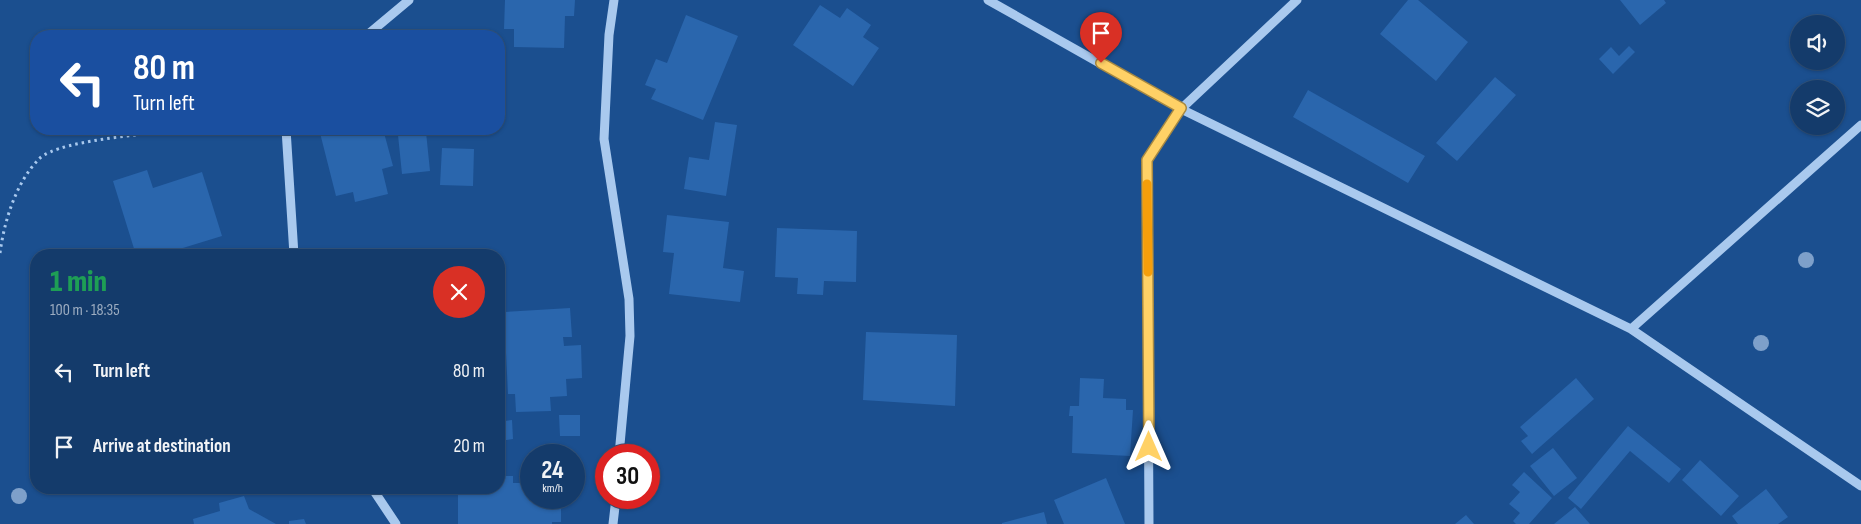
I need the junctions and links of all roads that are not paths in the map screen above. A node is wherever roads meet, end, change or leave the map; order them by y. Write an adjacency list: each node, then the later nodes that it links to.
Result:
1 (409, 0): 5 (street)
2 (614, 0): 11 (street)
3 (988, 0): 6 (street)
4 (1297, 0): 6 (street)
5 (373, 30)
6 (1181, 108): 10 (street); 17 (street)
7 (1861, 125): 10 (street)
8 (286, 135): 9 (street)
9 (294, 249)
10 (1631, 329): 12 (street)
11 (620, 444)
12 (1861, 486)
13 (376, 494): 15 (street)
14 (615, 509): 16 (street)
15 (396, 524)
16 (613, 524)
17 (1149, 524)

